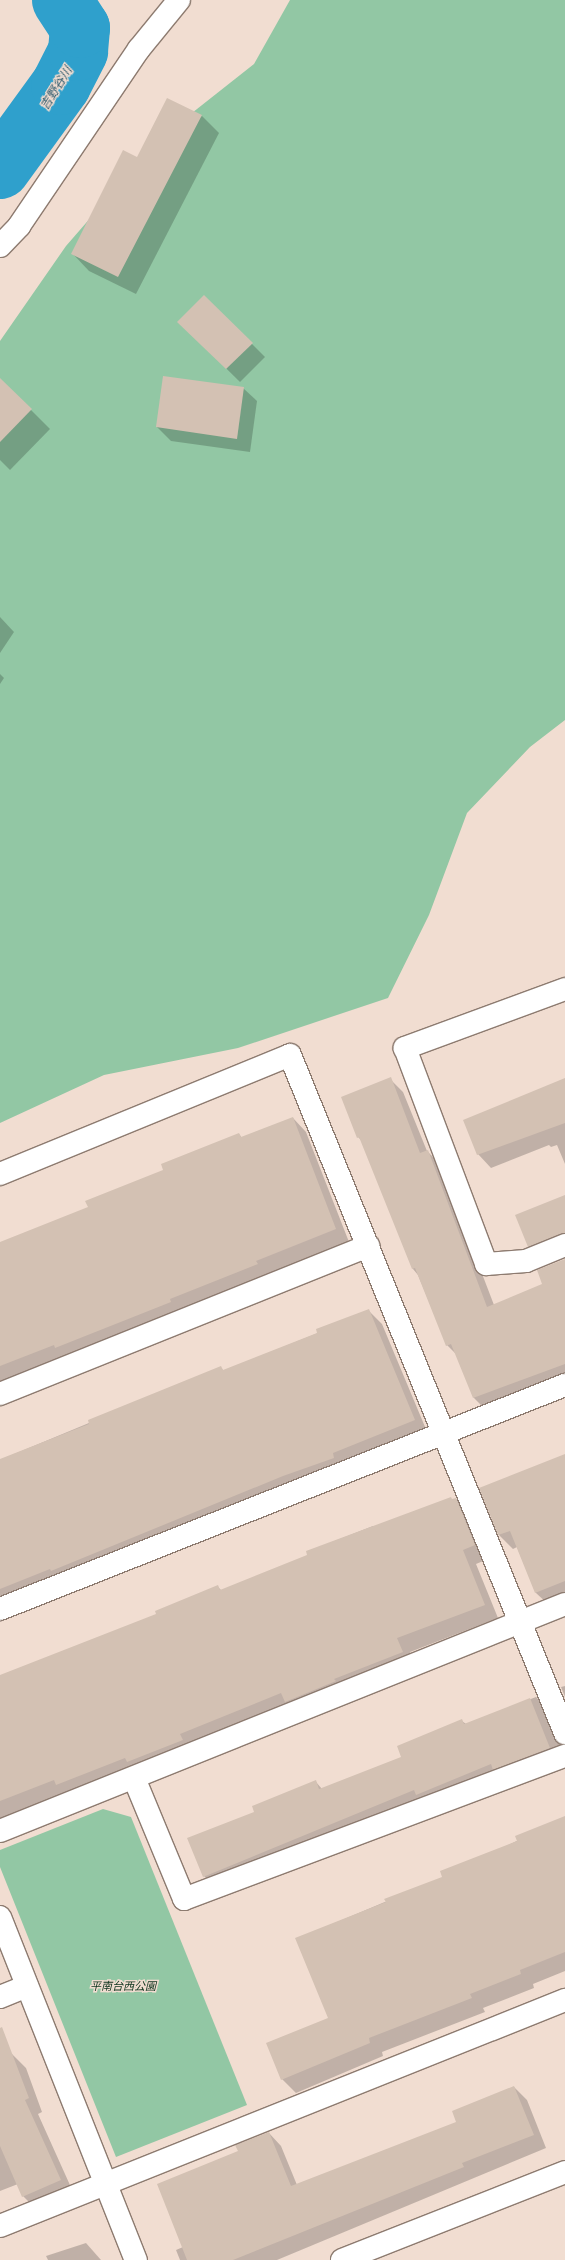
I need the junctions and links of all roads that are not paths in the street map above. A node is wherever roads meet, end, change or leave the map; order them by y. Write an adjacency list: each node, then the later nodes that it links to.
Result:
1 (179, 0): 2 (street)
2 (0, 246)
3 (565, 989): 5 (street)
4 (0, 1174): 6 (street)
5 (565, 1245)
6 (368, 1246): 8 (street); 9 (street)
7 (565, 1385): 9 (street)
8 (0, 1394)
9 (444, 1434): 11 (street); 12 (street)
10 (565, 1604): 12 (street)
11 (0, 1609)
12 (521, 1622): 13 (street); 15 (street)
13 (565, 1733)
14 (565, 1756): 15 (street)
15 (134, 1778): 16 (street)
16 (0, 1831)
17 (0, 1918): 18 (street)
18 (27, 1986): 19 (street); 22 (street)
19 (0, 1997)
20 (565, 2000): 22 (street)
21 (565, 2172): 25 (street)
22 (106, 2184): 23 (street); 24 (street)
23 (0, 2226)
24 (136, 2260)
25 (342, 2260)

